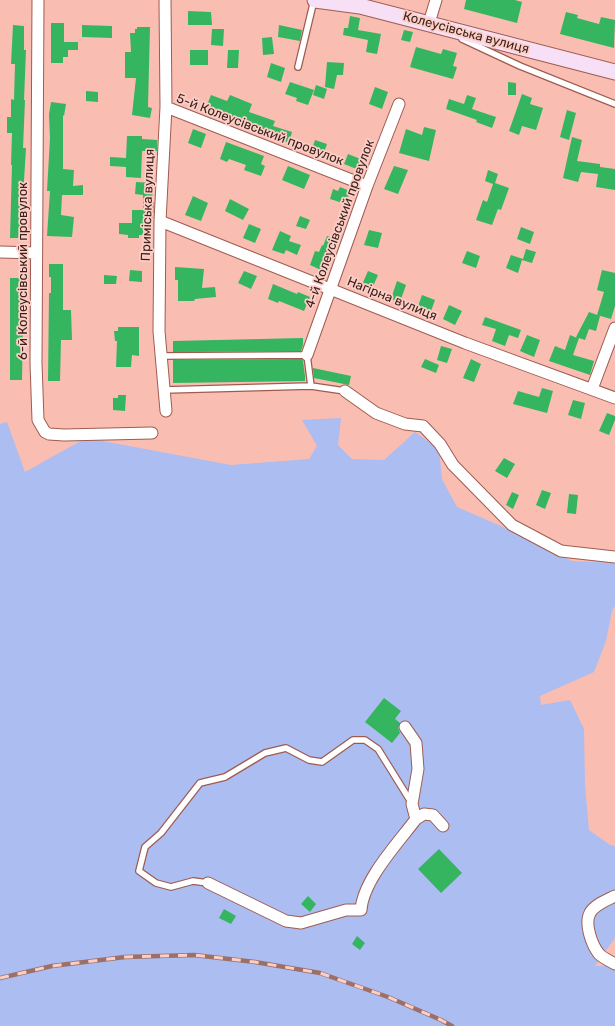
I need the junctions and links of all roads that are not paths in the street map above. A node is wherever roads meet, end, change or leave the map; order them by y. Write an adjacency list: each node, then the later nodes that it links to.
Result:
1 (38, 0): 14 (street, 6-й Колеусівський провулок)
2 (165, 0): 10 (street, Приміська вулиця)
3 (315, 0): 5 (street, Колеусівська вулиця); 6 (lane)
4 (436, 0): 5 (street)
5 (429, 23): 7 (street, Колеусівська вулиця); 9 (lane)
6 (298, 67)
7 (615, 72)
8 (399, 104): 11 (street, 4-й Колеусівський провулок)
9 (615, 104)
10 (166, 107): 11 (street, 5-й Колеусівський провулок); 12 (street, Приміська вулиця)
11 (367, 186): 15 (street, 4-й Колеусівський провулок)
12 (160, 221): 15 (street, Нагірна вулиця); 18 (street, Приміська вулиця)
13 (0, 252): 14 (street)
14 (36, 253): 25 (street, 6-й Колеусівський провулок)
15 (331, 290): 17 (street, 4-й Колеусівський провулок); 20 (street, Нагірна вулиця)
16 (615, 328): 20 (street)
17 (307, 355): 18 (lane); 19 (lane)
18 (162, 356): 21 (street, Приміська вулиця)
19 (311, 386): 21 (lane); 22 (lane)
20 (592, 389): 23 (street, Нагірна вулиця)
21 (164, 390): 24 (street, Приміська вулиця)
22 (345, 391): 26 (street)
23 (615, 398)
24 (166, 411)
25 (152, 433)
26 (615, 557)
27 (405, 727): 28 (street)
28 (412, 804): 29 (street); 31 (lane)
29 (416, 819): 30 (street); 31 (street)
30 (443, 826)
31 (208, 883)
32 (615, 896): 33 (street)
33 (615, 964)

